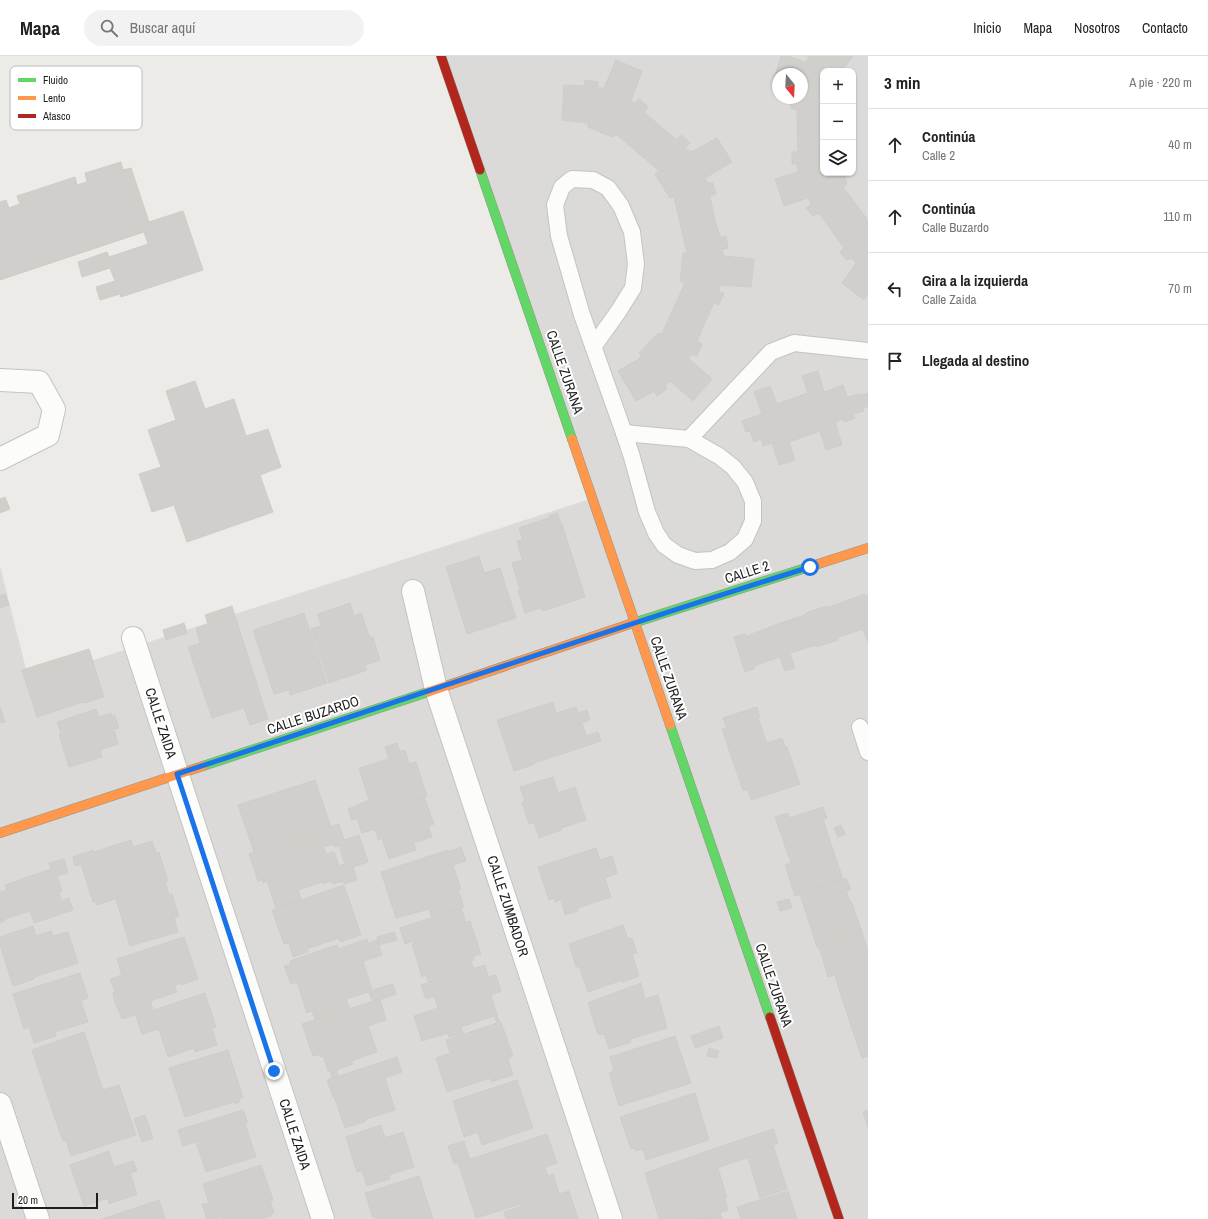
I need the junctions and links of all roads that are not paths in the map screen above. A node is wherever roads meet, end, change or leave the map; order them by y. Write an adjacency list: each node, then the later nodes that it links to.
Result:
1 (441, 56): 10 (street, CALLE ZURANA)
2 (593, 347): 2 (lane); 5 (lane)
3 (868, 351): 6 (lane)
4 (0, 380): 7 (street)
5 (624, 433): 6 (lane); 6 (lane)
6 (689, 438)
7 (0, 459)
8 (868, 548): 10 (street, CALLE 2)
9 (413, 591): 12 (street, CALLE ZUMBADOR)
10 (635, 622): 12 (street, CALLE BUZARDO); 21 (street, CALLE ZURANA)
11 (133, 638): 15 (street, CALLE ZAIDA)
12 (436, 689): 15 (street, CALLE BUZARDO); 20 (street, CALLE ZUMBADOR)
13 (860, 727): 14 (lane)
14 (868, 752)
15 (177, 774): 16 (street, CALLE BUZARDO); 19 (street, CALLE ZAIDA)
16 (0, 833)
17 (0, 1104): 18 (street)
18 (38, 1219)
19 (323, 1219)
20 (611, 1219)
21 (839, 1219)

